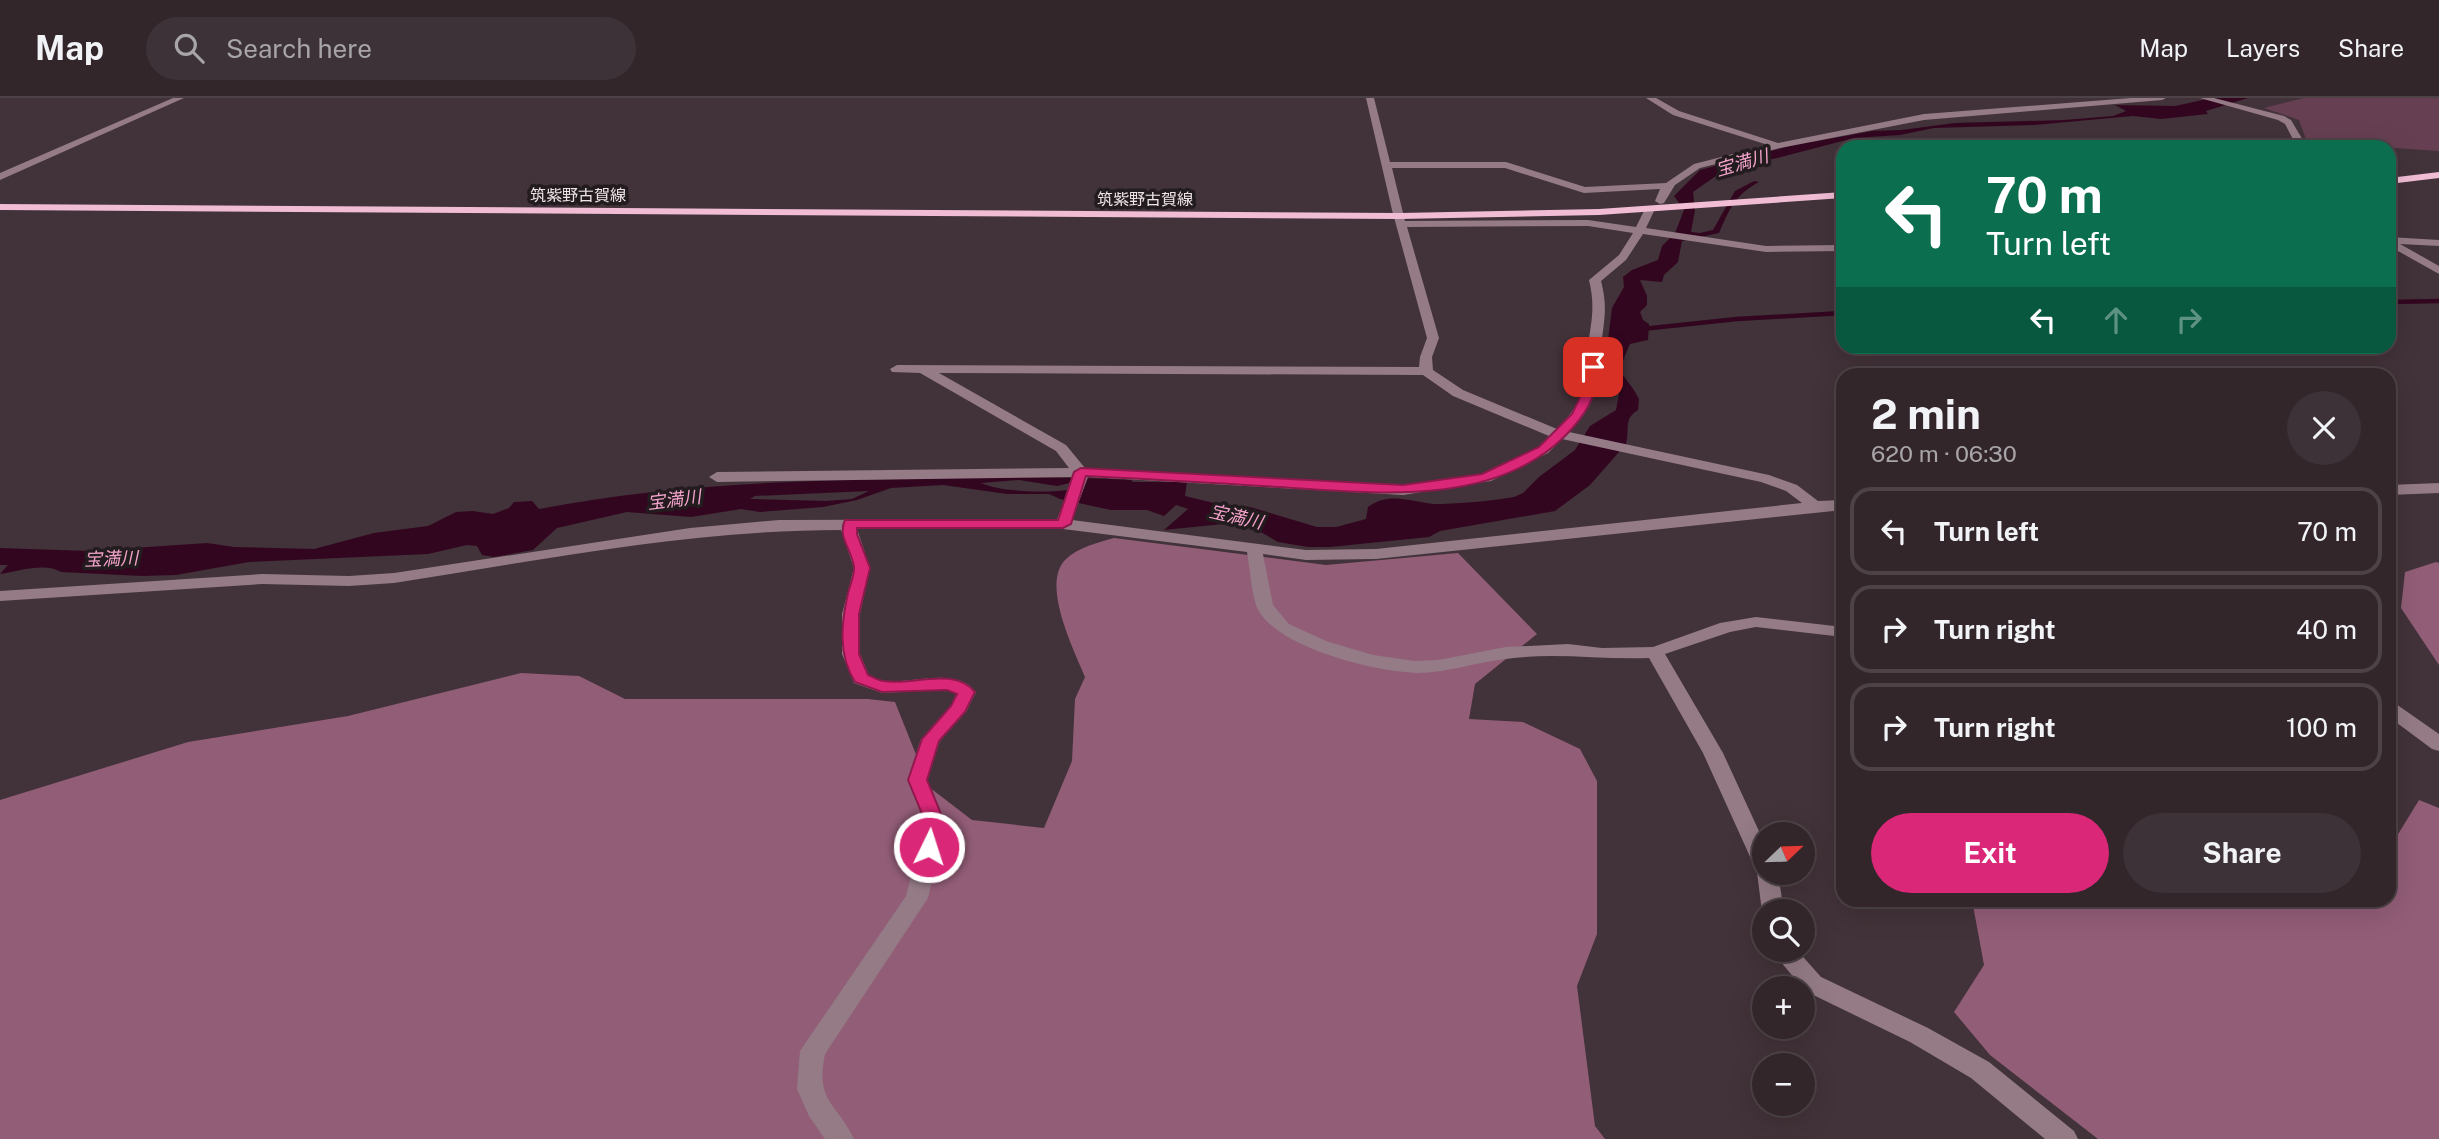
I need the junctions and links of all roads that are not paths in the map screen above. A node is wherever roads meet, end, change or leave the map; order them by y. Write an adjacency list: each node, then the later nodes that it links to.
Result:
1 (180, 98): 10 (street)
2 (1370, 98): 8 (street)
3 (1650, 98): 7 (street)
4 (2162, 98): 7 (street)
5 (2204, 98): 6 (street)
6 (2298, 140)
7 (1780, 145): 12 (street)
8 (1387, 165): 12 (street); 19 (street)
9 (2439, 175): 11 (main road)
10 (0, 177)
11 (2396, 180)
12 (1670, 186): 16 (street)
13 (1836, 190): 15 (main road, 筑紫野古賀線)
14 (1836, 195): 15 (main road, 筑紫野古賀線)
15 (1744, 198): 16 (main road, 筑紫野古賀線)
16 (1667, 203): 18 (main road, 筑紫野古賀線); 19 (main road, 筑紫野古賀線)
17 (0, 207): 19 (main road, 筑紫野古賀線)
18 (1650, 209): 19 (main road, 筑紫野古賀線); 20 (street)
19 (1400, 217): 20 (street); 28 (street)
20 (1644, 232): 24 (street); 29 (street)
21 (2396, 241): 22 (street)
22 (2439, 243)
23 (2396, 245): 25 (street)
24 (1836, 248)
25 (2439, 271)
26 (897, 369): 27 (street)
27 (922, 369): 28 (street); 30 (street)
28 (1426, 371): 29 (street)
29 (1563, 435): 30 (street); 35 (street)
30 (1081, 473): 31 (street); 36 (street)
31 (717, 477)
32 (2439, 488): 33 (street)
33 (2396, 490)
34 (1836, 505): 35 (street)
35 (1814, 506): 38 (street)
36 (1064, 522): 37 (street); 38 (street)
37 (850, 523): 39 (street); 46 (street)
38 (1254, 548): 41 (street)
39 (0, 596)
40 (1836, 631): 41 (street)
41 (1655, 652): 44 (street)
42 (2396, 713): 43 (street)
43 (2439, 744)
44 (1752, 839)
45 (1794, 962): 47 (street)
46 (841, 1139)
47 (2065, 1139)

